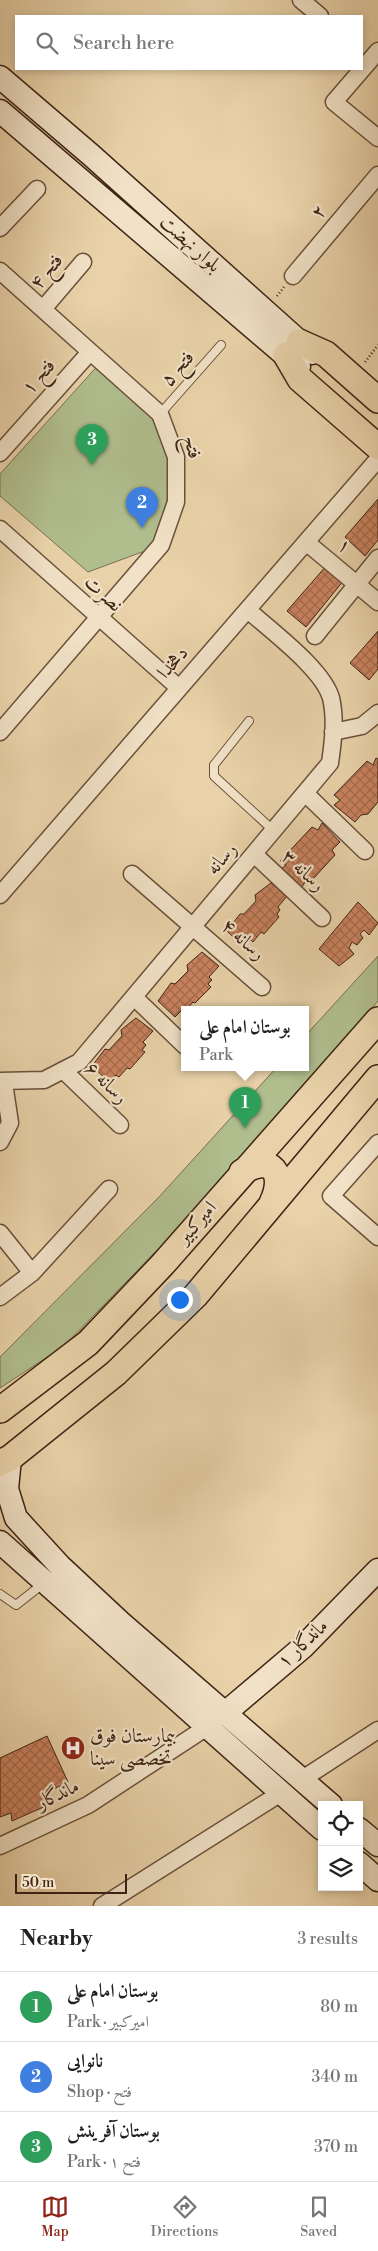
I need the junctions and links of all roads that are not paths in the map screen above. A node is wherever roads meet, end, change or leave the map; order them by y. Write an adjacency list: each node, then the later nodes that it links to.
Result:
1 (301, 0): 2 (street)
2 (319, 15)
3 (358, 70): 6 (street)
4 (0, 77): 15 (main road, بلوار نهضت)
5 (0, 111): 15 (main road, بلوار نهضت)
6 (378, 138)
7 (378, 175): 12 (street, ۲)
8 (37, 189): 9 (street)
9 (0, 228)
10 (83, 262): 13 (street, فتح ۴)
11 (0, 271): 13 (street, فتح)
12 (292, 276)
13 (43, 310): 16 (street, فتح)
14 (221, 345): 19 (lane, ۵ فتح)
15 (293, 349): 17 (main road); 18 (main road, بلوار نهضت); 20 (main road, بلوار نهضت); 21 (main road)
16 (90, 352): 19 (street, فتح); 22 (street, فتح ۱)
17 (378, 400)
18 (378, 412)
19 (160, 414): 30 (street, فتح)
20 (378, 434)
21 (378, 447)
22 (0, 453)
23 (378, 459): 25 (street, دهخدا)
24 (0, 529): 30 (street, نصرت)
25 (306, 542): 27 (street, ۱); 29 (street, دهخدا)
26 (378, 558): 27 (street)
27 (357, 584): 28 (street, ۱); 31 (street)
28 (378, 602)
29 (248, 610): 32 (street, دهخدا); 36 (street, رسانه)
30 (98, 618): 32 (street, نصرت); 35 (street, فتح)
31 (315, 636)
32 (180, 688): 42 (street, دهخدا)
33 (378, 713): 36 (street)
34 (249, 721): 38 (lane)
35 (0, 732)
36 (333, 732): 37 (street, رسانه)
37 (305, 793): 38 (street, رسانه); 39 (street)
38 (274, 831): 40 (street, رسانه)
39 (365, 852)
40 (254, 854): 43 (street, رسانه ۳); 44 (street, رسانه)
41 (132, 874): 44 (street, رسانه ۴)
42 (0, 895)
43 (322, 918)
44 (194, 926): 45 (street, رسانه ۴); 46 (street, رسانه)
45 (262, 987)
46 (134, 998): 48 (street); 49 (street, رسانه)
47 (378, 1020): 53 (main road, امیرکبیر)
48 (181, 1042)
49 (63, 1070): 51 (street, رسانه); 52 (street, رسانه ۶)
50 (378, 1078): 56 (main road)
51 (2, 1082): 54 (street)
52 (120, 1125)
53 (284, 1127): 56 (main road); 57 (main road, امیرکبیر)
54 (0, 1142)
55 (378, 1143): 61 (street)
56 (315, 1152): 59 (main road)
57 (242, 1172): 59 (main road); 64 (main road, امیرکبیر)
58 (109, 1188): 62 (street)
59 (272, 1203): 65 (main road)
60 (0, 1233): 62 (street)
61 (378, 1237)
62 (32, 1273): 63 (street)
63 (0, 1296)
64 (0, 1410)
65 (5, 1461): 68 (main road)
66 (0, 1542): 68 (main road)
67 (378, 1570): 70 (main road, ماندگار ۱)
68 (52, 1574): 69 (lane); 70 (main road)
69 (0, 1594)
70 (215, 1720): 72 (main road); 73 (main road); 78 (street, ماندگار)
71 (378, 1730): 72 (street)
72 (301, 1780): 74 (main road)
73 (281, 1793): 75 (main road); 81 (street)
74 (326, 1801)
75 (318, 1825)
76 (363, 1832): 77 (main road)
77 (378, 1845)
78 (0, 1846)
79 (363, 1867): 80 (main road)
80 (378, 1880)
81 (102, 1906)

